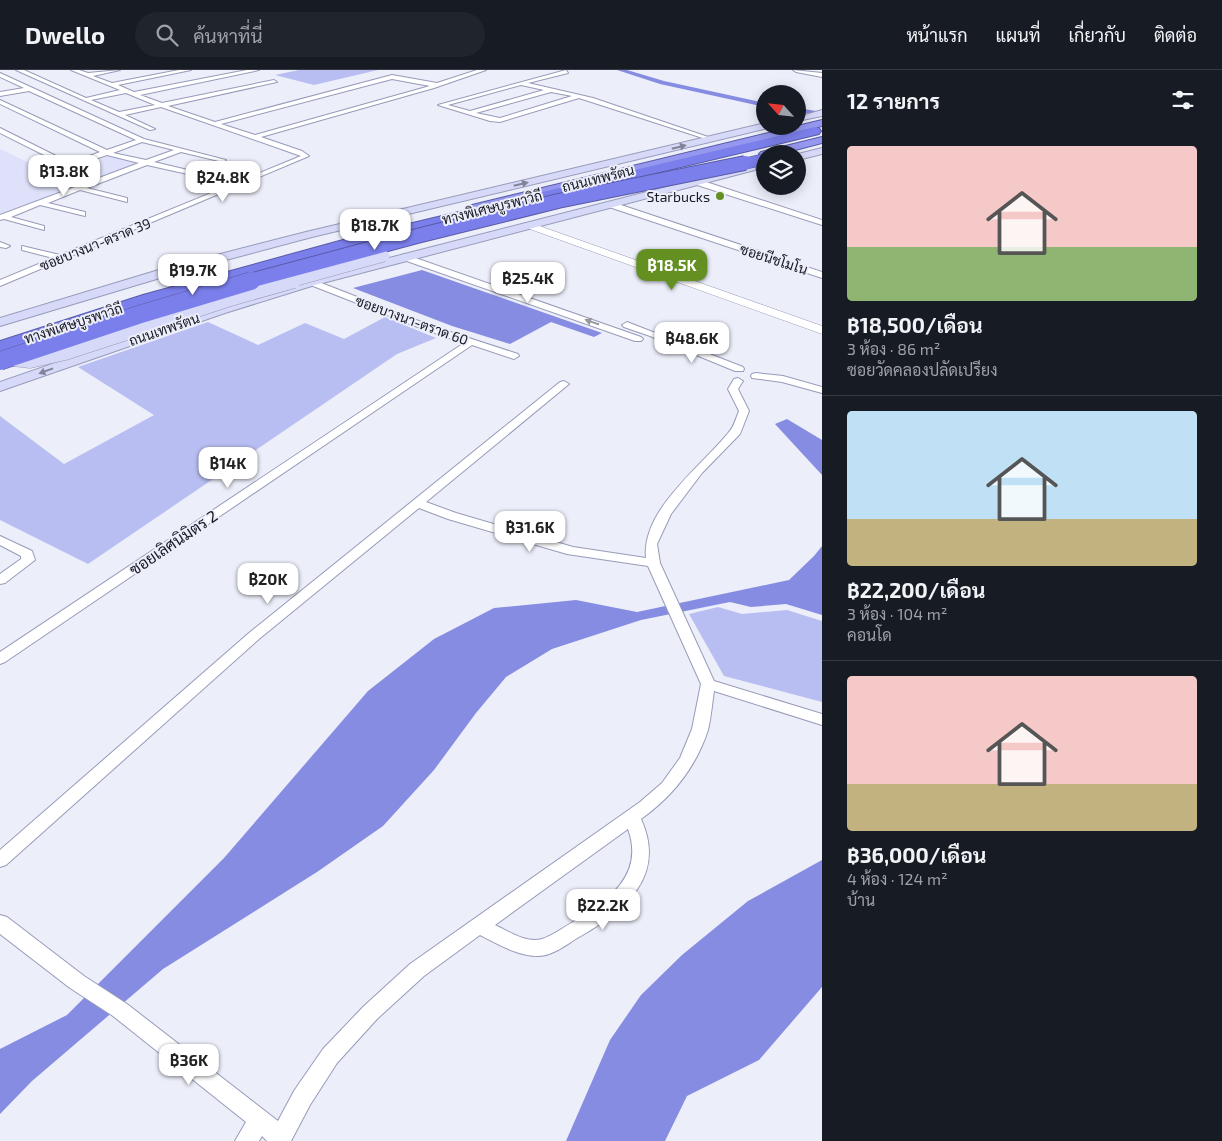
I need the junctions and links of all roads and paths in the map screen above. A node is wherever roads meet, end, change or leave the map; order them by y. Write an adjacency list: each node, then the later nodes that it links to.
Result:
1 (19, 70): 25 (street)
2 (74, 70): 11 (street, ซอยบางนา-ตราด 39)
3 (116, 70): 11 (street)
4 (188, 70): 14 (street)
5 (256, 70): 20 (street)
6 (483, 70): 15 (street)
7 (796, 70): 10 (street)
8 (566, 72): 13 (street)
9 (0, 75): 16 (street)
10 (822, 75)
11 (88, 76): 14 (street, ซอยบางนา-ตราด 39)
12 (274, 82): 24 (street)
13 (522, 83): 17 (street); 26 (street)
14 (111, 85): 18 (street, ซอยบางนา-ตราด 39)
15 (437, 86): 28 (street); 33 (street)
16 (29, 88): 19 (street); 35 (street)
17 (552, 90): 21 (street); 26 (street)
18 (126, 91): 20 (street, ซอยบางนา-ตราด 39); 22 (street)
19 (0, 94)
20 (134, 94): 24 (street, ซอยบางนา-ตราด 39)
21 (580, 96): 26 (street); 34 (street)
22 (89, 98)
23 (0, 102): 41 (street)
24 (161, 106): 25 (street); 28 (street, ซอยบางนา-ตราด 39)
25 (120, 114): 30 (street)
26 (470, 114)
27 (806, 123): 32 (main road)
28 (214, 125): 33 (street, ซอยบางนา-ตราด 39)
29 (756, 128): 34 (main road, ถนนเทพรัตน)
30 (152, 129)
31 (0, 130): 41 (street)
32 (820, 130): 36 (highway, ถนนเทพรัตน); 37 (highway); 38 (highway); 74 (highway, ทางพิเศษบูรพาวิถี)
33 (254, 137): 65 (street, ซอยบางนา-ตราด 39)
34 (711, 139): 53 (main road, ถนนเทพรัตน, one-way to 34)
35 (142, 140): 39 (street); 41 (street)
36 (788, 145)
37 (791, 145)
38 (801, 145)
39 (180, 150): 46 (street); 47 (street)
40 (822, 151): 42 (main road)
41 (107, 153): 47 (street)
42 (806, 155)
43 (756, 158): 75 (highway, ทางพิเศษบูรพาวิถี, bridge)
44 (756, 158): 77 (highway, bridge)
45 (756, 158): 78 (highway, ถนนเทพรัตน)
46 (223, 160)
47 (146, 163): 49 (street); 52 (street)
48 (756, 166): 50 (main road, ถนนเทพรัตน)
49 (189, 173)
50 (697, 182): 51 (main road, ถนนเทพรัตน); 59 (street)
51 (683, 186): 56 (main road, ถนนเทพรัตน); 75 (main road, bridge)
52 (80, 188): 54 (street); 55 (street)
53 (491, 192): 69 (main road, ถนนเทพรัตน); 71 (main road)
54 (124, 200)
55 (40, 203): 57 (street); 58 (street)
56 (612, 206): 60 (main road, ถนนเทพรัตน); 66 (street, ซอยนีชโมโน)
57 (82, 214)
58 (2, 217): 61 (street)
59 (822, 223)
60 (531, 226): 63 (main road, ถนนเทพรัตน); 70 (street)
61 (41, 228)
62 (25, 248): 65 (street)
63 (418, 253): 64 (main road, ถนนเทพรัตน); 72 (street)
64 (404, 257): 67 (main road, ถนนเทพรัตน); 72 (street, one-way to 64)
65 (62, 258): 68 (street, ซอยบางนา-ตราด 39)
66 (822, 275)
67 (311, 282): 73 (street, ซอยบางนา-ตราด 60); 82 (main road, ถนนเทพรัตน, one-way to 82)
68 (0, 284)
69 (0, 322)
70 (822, 330)
71 (0, 332)
72 (648, 339): 80 (street); 80 (street)
73 (471, 342): 76 (street, ซอยบางนา-ตราด 60); 88 (street, ซอยเลิศนิมิตร 2)
74 (0, 345)
75 (0, 355)
76 (514, 356)
77 (0, 361)
78 (0, 369)
79 (756, 376): 80 (street); 83 (street)
80 (735, 378): 86 (street)
81 (564, 384): 84 (street)
82 (0, 387)
83 (822, 390)
84 (417, 503): 86 (street); 92 (street)
85 (2, 543): 87 (street)
86 (653, 563): 89 (street)
87 (0, 580)
88 (0, 660)
89 (708, 684): 90 (street); 91 (street)
90 (822, 720)
91 (632, 817): 94 (street); 94 (street)
92 (0, 860)
93 (0, 923): 95 (street)
94 (479, 926): 97 (street)
95 (120, 1010): 96 (street)
96 (261, 1120): 97 (street); 98 (street)
97 (279, 1140)
98 (246, 1141)

